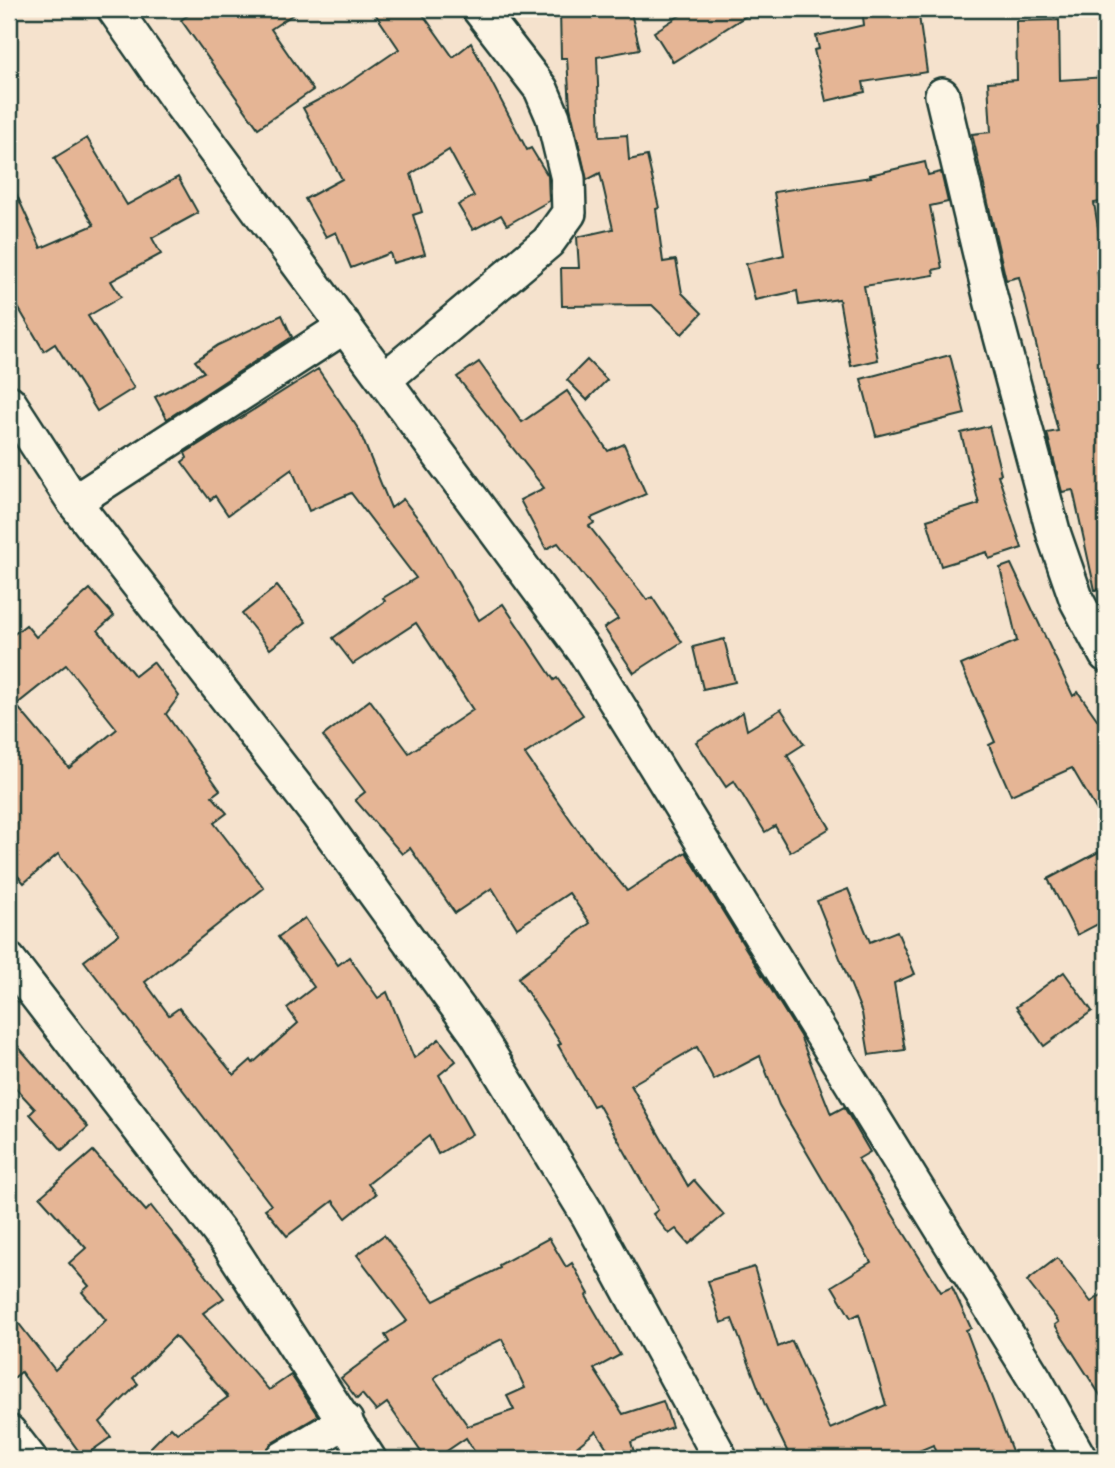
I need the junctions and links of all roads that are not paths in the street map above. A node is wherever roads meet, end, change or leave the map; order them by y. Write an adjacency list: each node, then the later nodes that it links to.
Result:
1 (114, 9): 4 (street)
2 (480, 9): 5 (street)
3 (942, 94): 8 (street)
4 (345, 326): 5 (street); 7 (street)
5 (385, 379): 16 (street)
6 (9, 402): 7 (street)
7 (74, 502): 15 (street)
8 (1106, 655)
9 (9, 960): 10 (street)
10 (346, 1421): 13 (street); 14 (street)
11 (9, 1432): 12 (street)
12 (30, 1459)
13 (282, 1459)
14 (369, 1459)
15 (721, 1459)
16 (1080, 1459)

